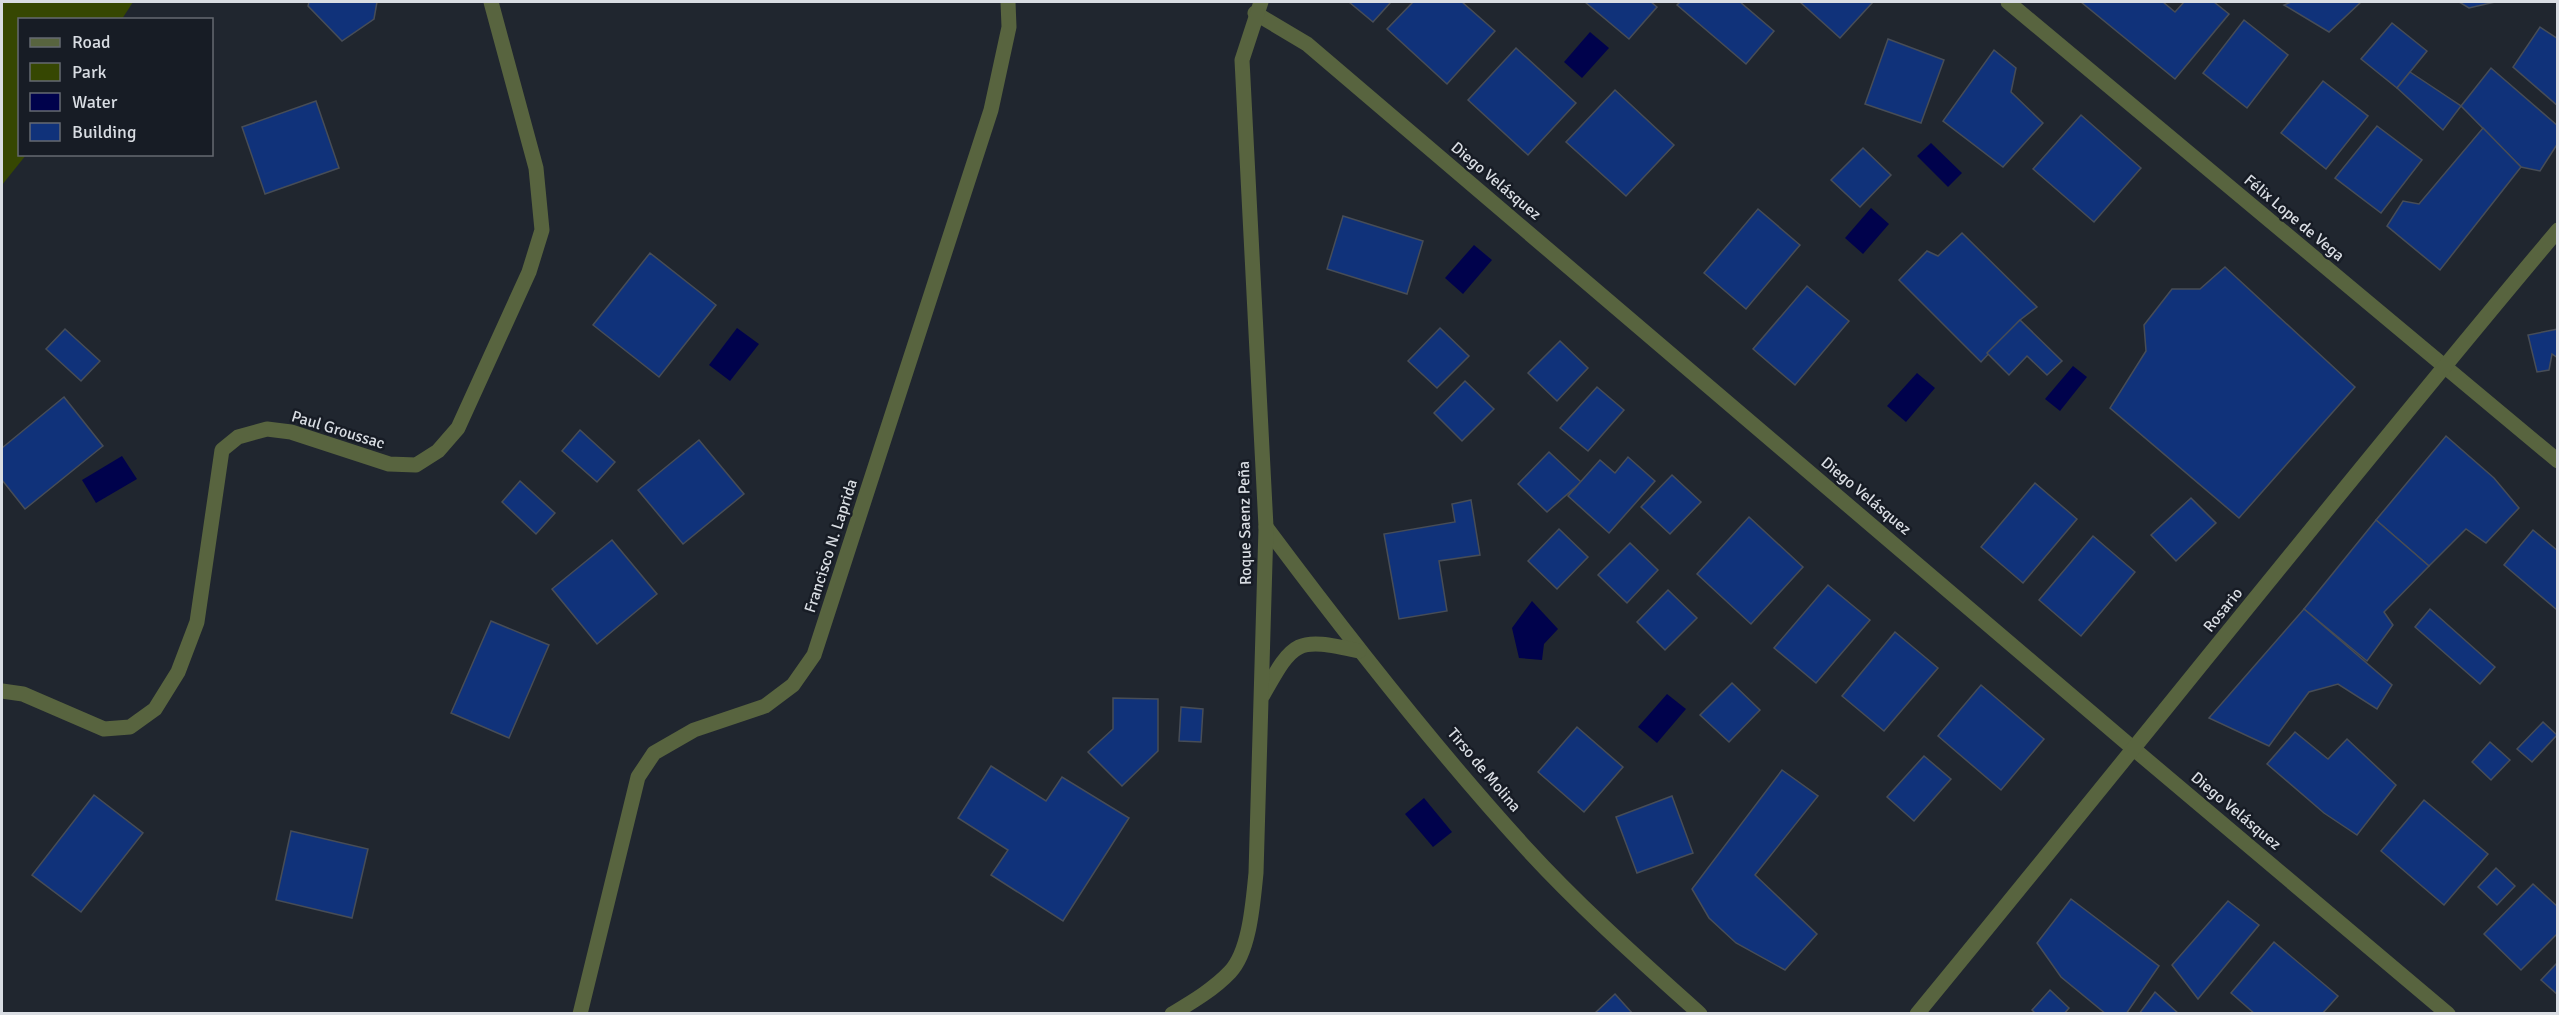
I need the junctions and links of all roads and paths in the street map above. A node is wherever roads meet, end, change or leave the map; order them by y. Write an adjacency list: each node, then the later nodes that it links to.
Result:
1 (490, 2): 10 (street, Paul Groussac)
2 (1008, 2): 13 (street, Francisco N. Laprida)
3 (2008, 2): 6 (street, Félix Lope de Vega)
4 (1258, 7): 8 (street, Roque Saenz Peña); 12 (street, Diego Velásquez)
5 (2558, 230): 6 (street, Rosario)
6 (2443, 366): 7 (street, Félix Lope de Vega); 12 (street, Rosario)
7 (2558, 461)
8 (1266, 527): 9 (street, Tirso de Molina); 11 (street, Roque Saenz Peña)
9 (1359, 651): 11 (street); 15 (street, Tirso de Molina)
10 (2, 691)
11 (1262, 698): 14 (street, Roque Saenz Peña)
12 (2135, 750): 16 (street, Rosario); 17 (street, Diego Velásquez)
13 (580, 1014)
14 (1172, 1014)
15 (1700, 1014)
16 (1917, 1014)
17 (2448, 1014)

